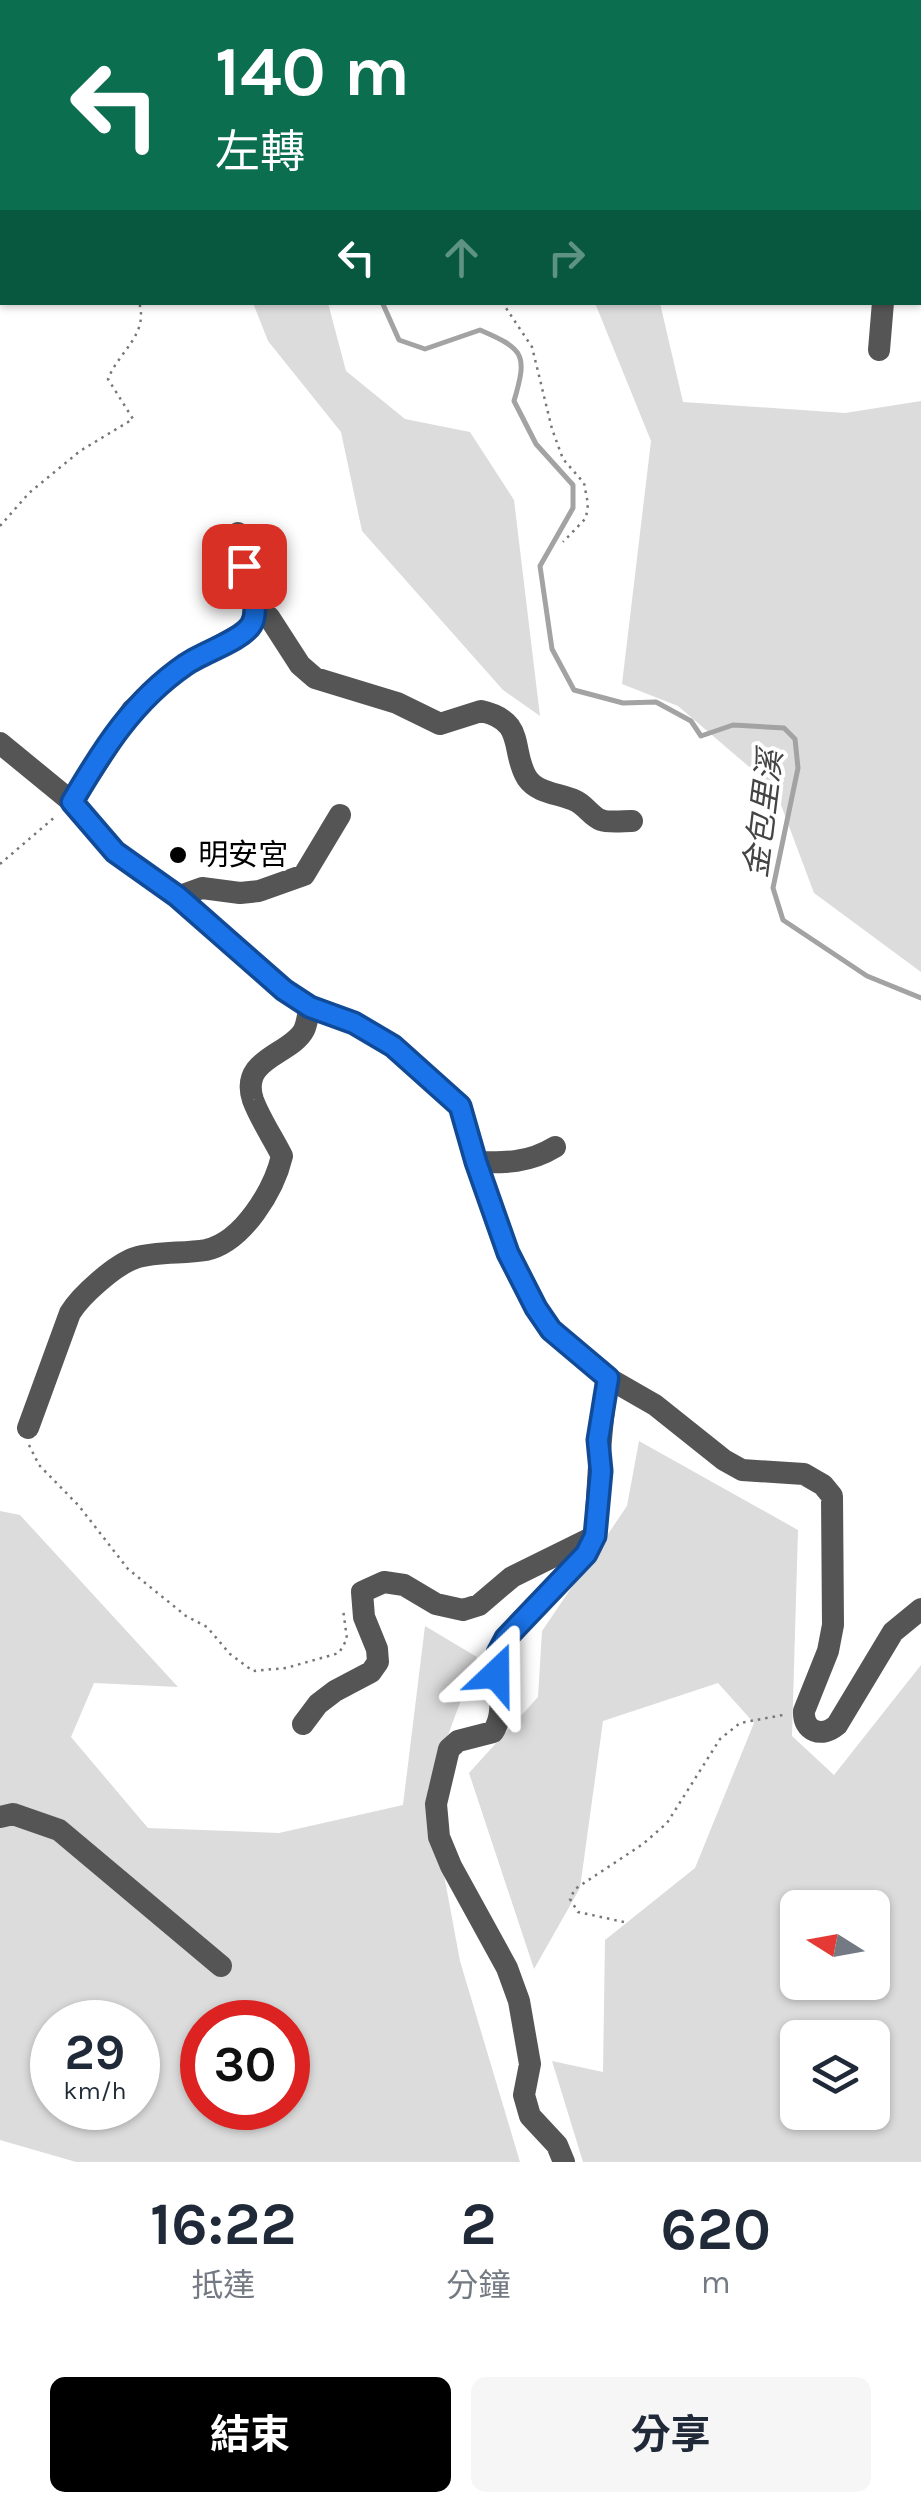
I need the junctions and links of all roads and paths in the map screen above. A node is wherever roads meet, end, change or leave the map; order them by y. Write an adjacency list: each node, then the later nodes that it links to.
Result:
1 (140, 305): 5 (path)
2 (504, 305): 7 (path)
3 (883, 305): 4 (street)
4 (879, 350)
5 (0, 526)
6 (238, 533): 8 (street)
7 (563, 542)
8 (256, 614): 10 (street); 12 (street)
9 (0, 743): 10 (street)
10 (72, 802): 13 (path); 14 (street)
11 (340, 814): 14 (street)
12 (632, 821)
13 (0, 864)
14 (177, 896): 15 (street)
15 (310, 1007): 17 (street); 19 (street)
16 (555, 1147): 17 (street)
17 (476, 1162): 18 (street)
18 (608, 1378): 20 (street); 23 (street)
19 (28, 1428): 21 (path)
20 (595, 1536): 21 (street); 28 (street)
21 (362, 1592): 24 (street)
22 (921, 1609): 23 (street)
23 (804, 1711): 26 (path)
24 (302, 1724)
25 (0, 1817): 27 (street)
26 (624, 1922)
27 (221, 1966)
28 (564, 2162)

